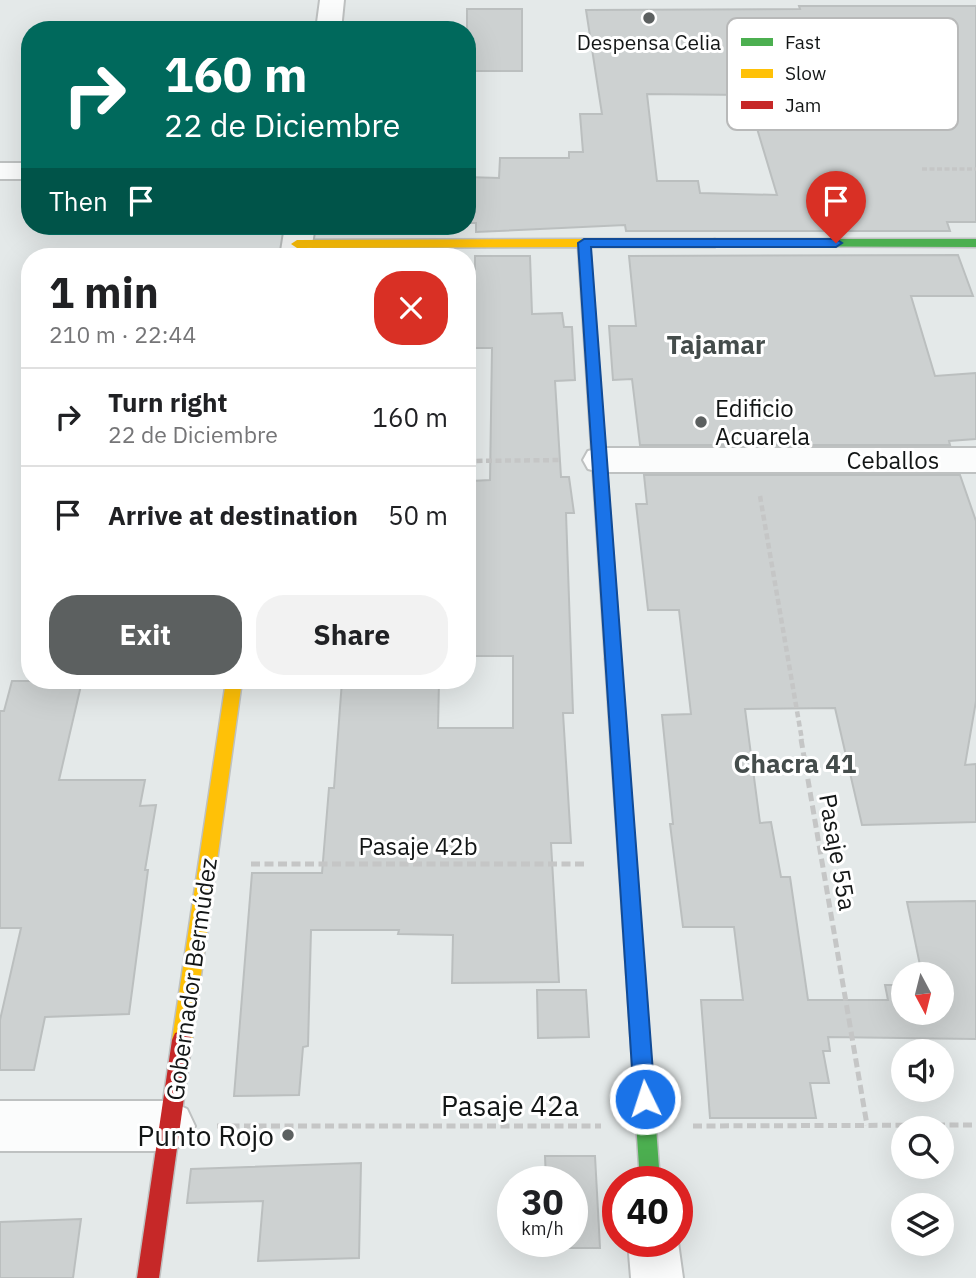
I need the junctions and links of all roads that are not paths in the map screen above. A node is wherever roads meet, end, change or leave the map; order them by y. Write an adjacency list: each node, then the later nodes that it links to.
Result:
1 (332, 0): 2 (street)
2 (329, 21)
3 (0, 171): 4 (street)
4 (21, 171)
5 (297, 242): 6 (street)
6 (584, 243): 7 (street); 8 (street)
7 (976, 243)
8 (600, 460): 9 (street, Ceballos); 13 (street)
9 (976, 460)
10 (233, 689): 12 (street, Gobernador Bermúdez)
11 (0, 1126): 12 (street)
12 (170, 1126): 15 (street, Gobernador Bermúdez)
13 (649, 1166)
14 (655, 1257): 16 (street)
15 (148, 1278)
16 (657, 1278)

